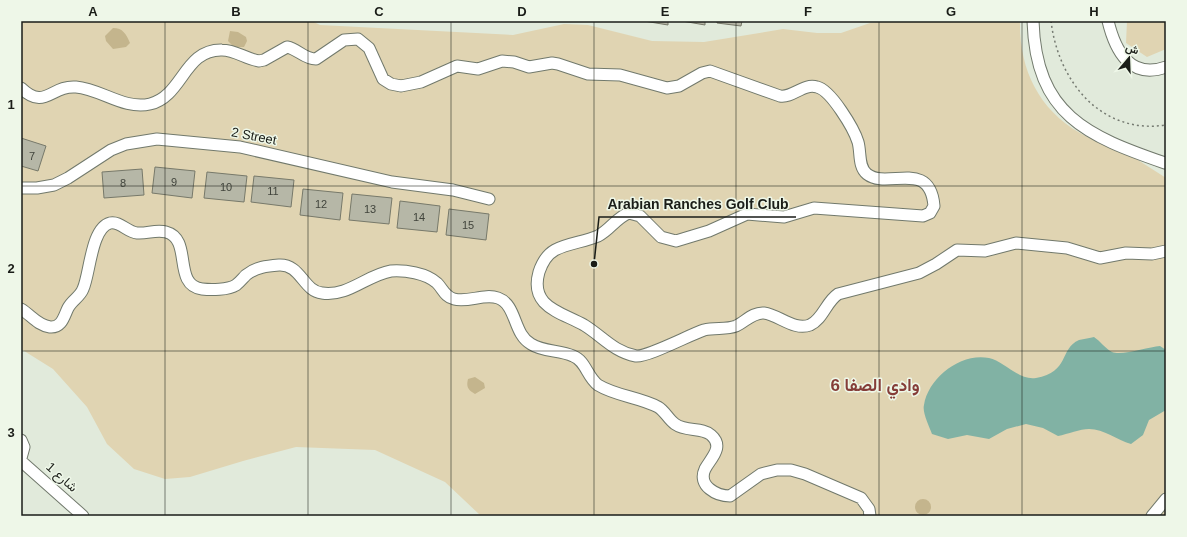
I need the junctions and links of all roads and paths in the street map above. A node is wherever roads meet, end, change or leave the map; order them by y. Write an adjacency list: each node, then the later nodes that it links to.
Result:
1 (1033, 21): 7 (street)
2 (1051, 21): 6 (path)
3 (1108, 21): 4 (street)
4 (1166, 67)
5 (21, 88): 10 (street)
6 (1166, 125)
7 (1166, 163)
8 (21, 188): 9 (street, 2 Street)
9 (489, 199)
10 (1166, 251)
11 (21, 309): 16 (street)
12 (21, 440): 13 (street)
13 (21, 459): 15 (street, شارع 1)
14 (1166, 499): 17 (street)
15 (83, 516)
16 (870, 516)
17 (1152, 516)

